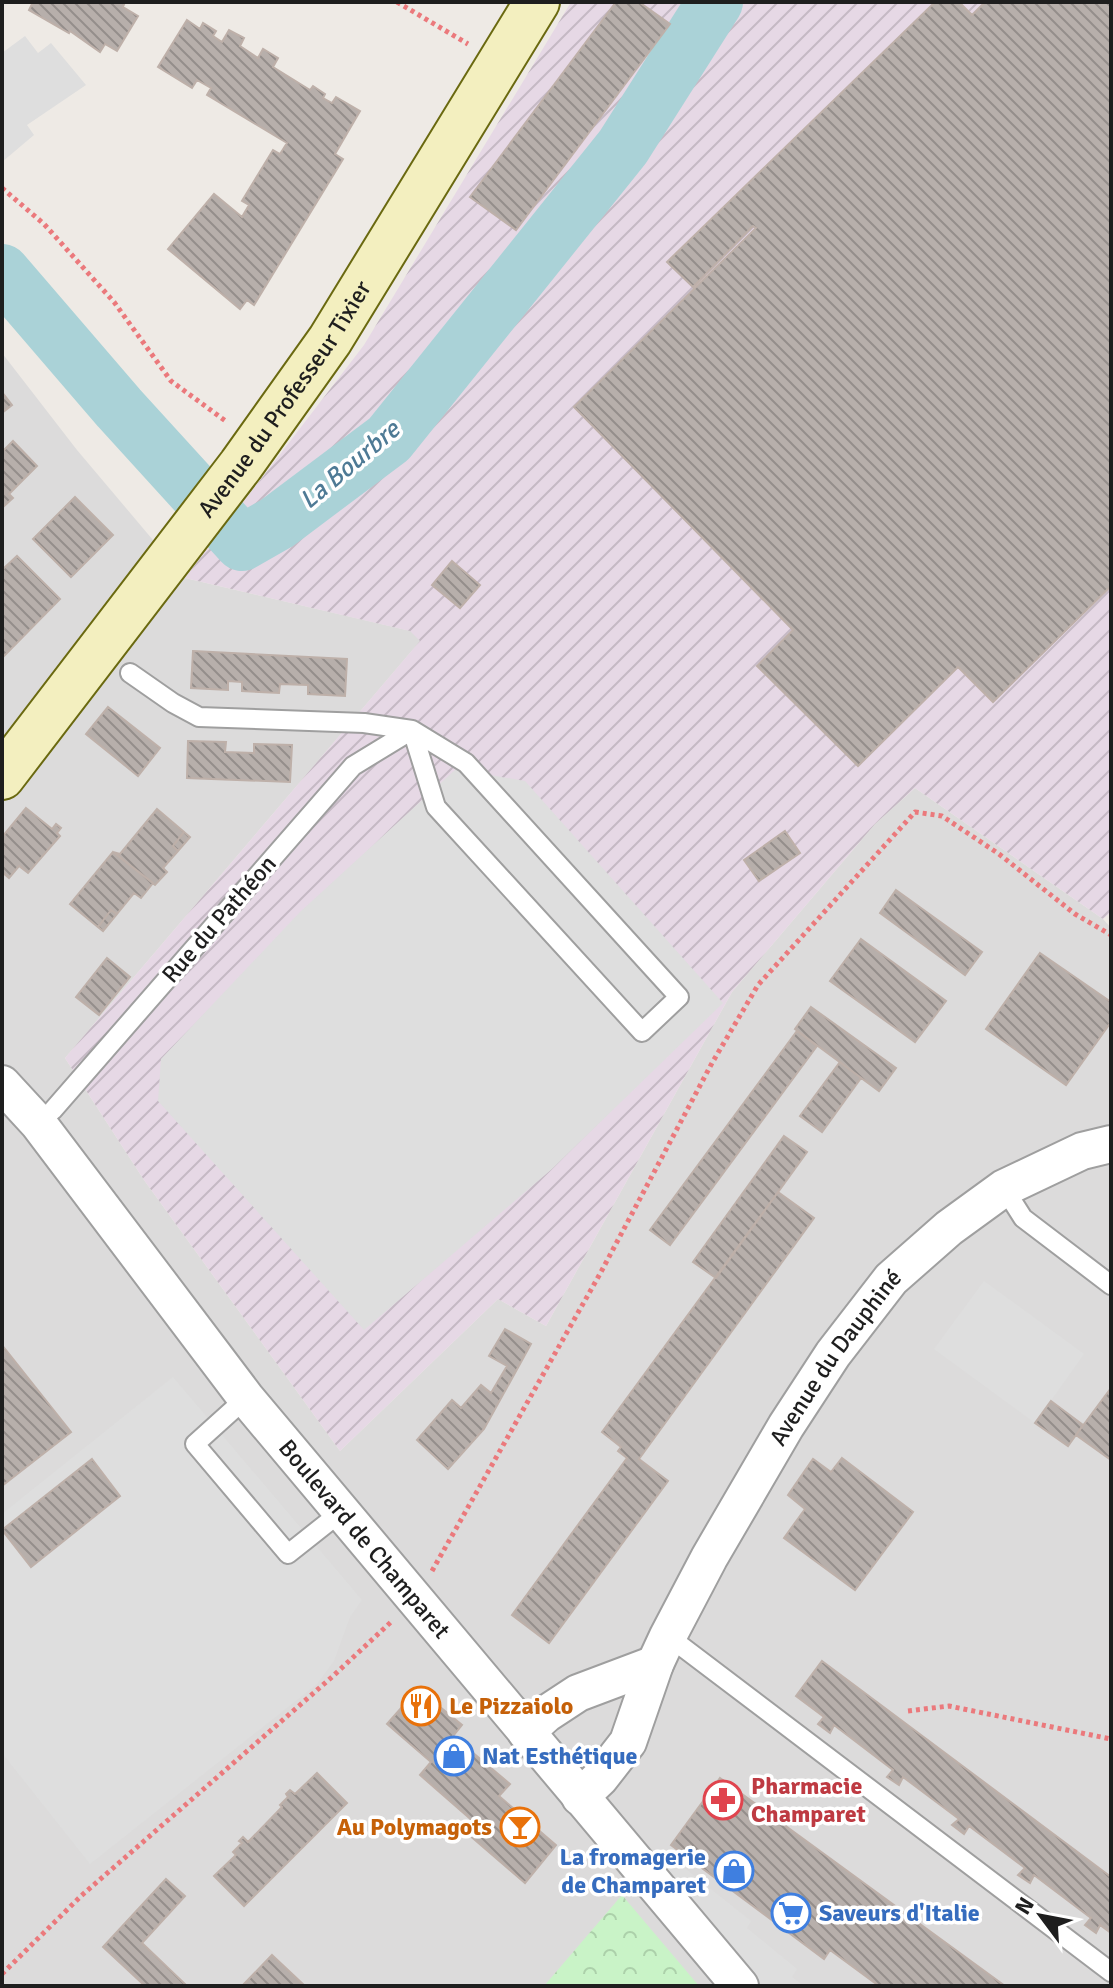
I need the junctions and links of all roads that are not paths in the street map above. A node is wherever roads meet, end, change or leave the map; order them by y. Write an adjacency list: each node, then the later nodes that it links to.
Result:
1 (537, 2): 4 (main road, Avenue du Professeur Tixier)
2 (130, 673): 3 (lane)
3 (412, 730): 3 (lane); 6 (lane, Rue du Pathéon)
4 (2, 777)
5 (2, 1084): 6 (street, Boulevard de Champaret)
6 (38, 1123): 10 (street, Boulevard de Champaret)
7 (1111, 1144): 8 (street, Avenue du Dauphiné)
8 (1004, 1188): 9 (lane); 12 (street, Avenue du Dauphiné)
9 (1111, 1285)
10 (246, 1398): 11 (street, Boulevard de Champaret); 11 (lane)
11 (341, 1512): 13 (street, Boulevard de Champaret)
12 (662, 1650): 13 (street); 14 (street, Avenue du Dauphiné); 15 (lane)
13 (526, 1732): 14 (street, Boulevard de Champaret)
14 (580, 1797): 16 (street, Boulevard de Champaret)
15 (1111, 1972)
16 (740, 1986)

